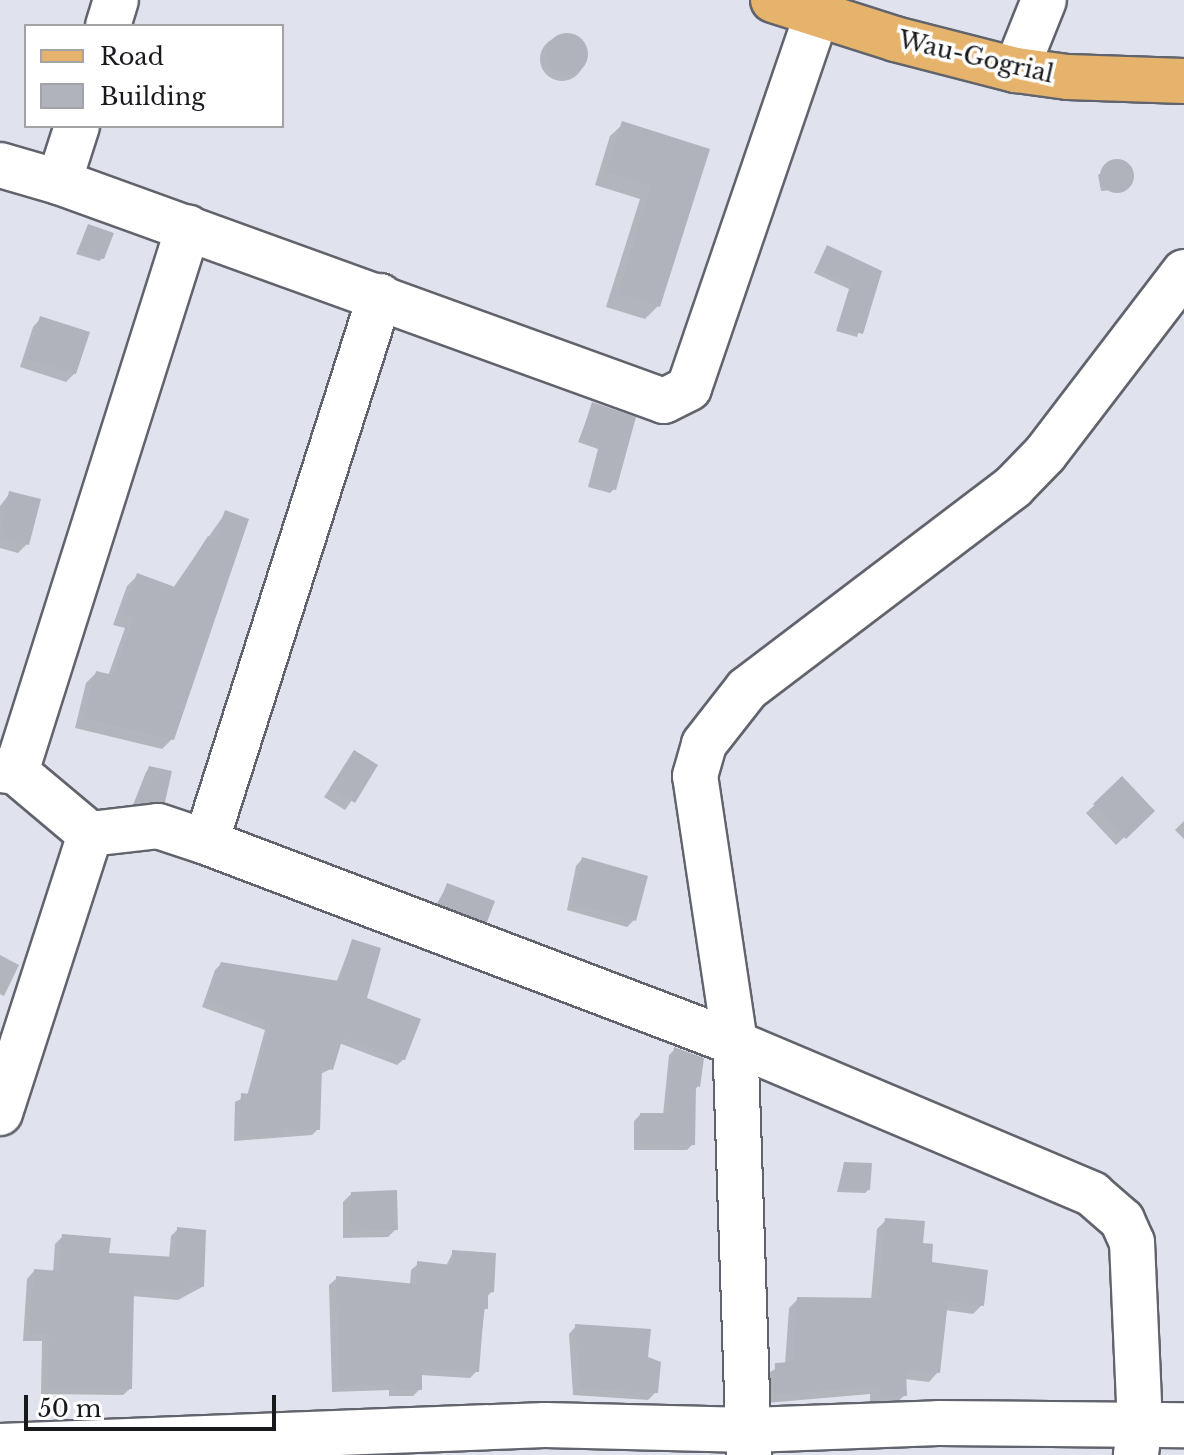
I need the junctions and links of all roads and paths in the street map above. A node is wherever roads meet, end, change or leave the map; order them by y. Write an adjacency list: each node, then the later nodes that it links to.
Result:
1 (116, 0): 5 (street)
2 (773, 0): 4 (main road, Wau-Gogrial)
3 (1044, 0): 6 (street)
4 (817, 14): 6 (main road, Wau-Gogrial); 13 (street)
5 (109, 24)
6 (1016, 70): 7 (main road, Wau-Gogrial)
7 (1184, 81)
8 (76, 128): 10 (street)
9 (0, 165): 10 (street)
10 (59, 182): 11 (street)
11 (188, 228): 13 (street); 14 (street)
12 (1184, 272): 17 (street)
13 (380, 296): 16 (street)
14 (8, 771): 15 (street)
15 (90, 834): 16 (street); 18 (street)
16 (206, 842): 17 (street)
17 (735, 1043): 20 (street); 21 (street)
18 (0, 1113)
19 (1184, 1425): 20 (street)
20 (1138, 1440): 21 (street)
21 (750, 1443): 22 (street)
22 (378, 1445): 23 (street)
23 (0, 1446)

